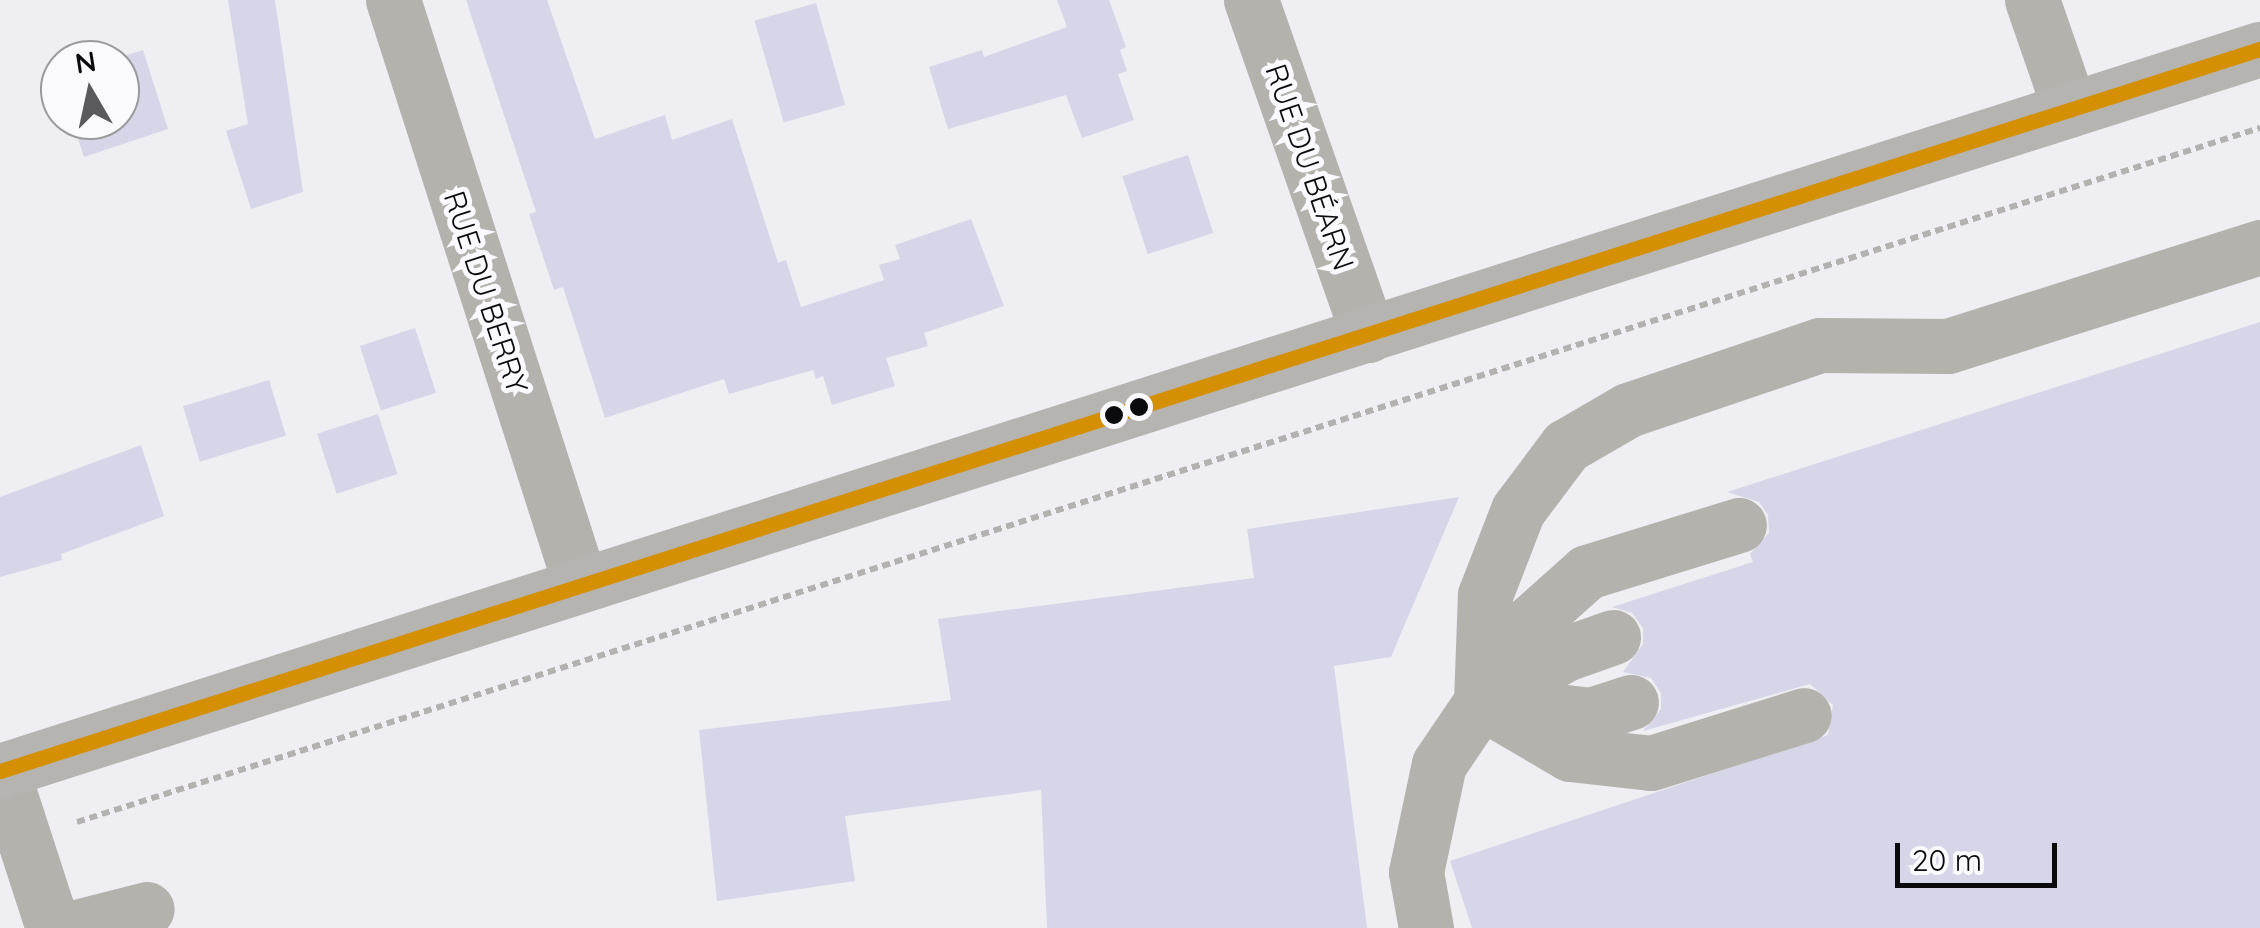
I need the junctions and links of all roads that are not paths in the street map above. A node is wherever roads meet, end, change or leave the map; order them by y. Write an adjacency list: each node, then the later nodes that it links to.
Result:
1 (392, 0): 9 (street, RUE DU BERRY)
2 (1251, 0): 7 (street, RUE DU BÉARN)
3 (2032, 0): 5 (street)
4 (2260, 49): 5 (main road)
5 (2070, 110): 7 (main road)
6 (2260, 246): 11 (street)
7 (1368, 336): 9 (main road)
8 (1739, 525): 11 (street)
9 (580, 582): 13 (main road)
10 (1622, 670): 11 (street)
11 (1481, 702): 12 (street); 17 (street)
12 (1804, 716)
13 (1, 771): 15 (street)
14 (148, 909): 16 (street)
15 (53, 928)
16 (73, 928)
17 (1426, 928)

